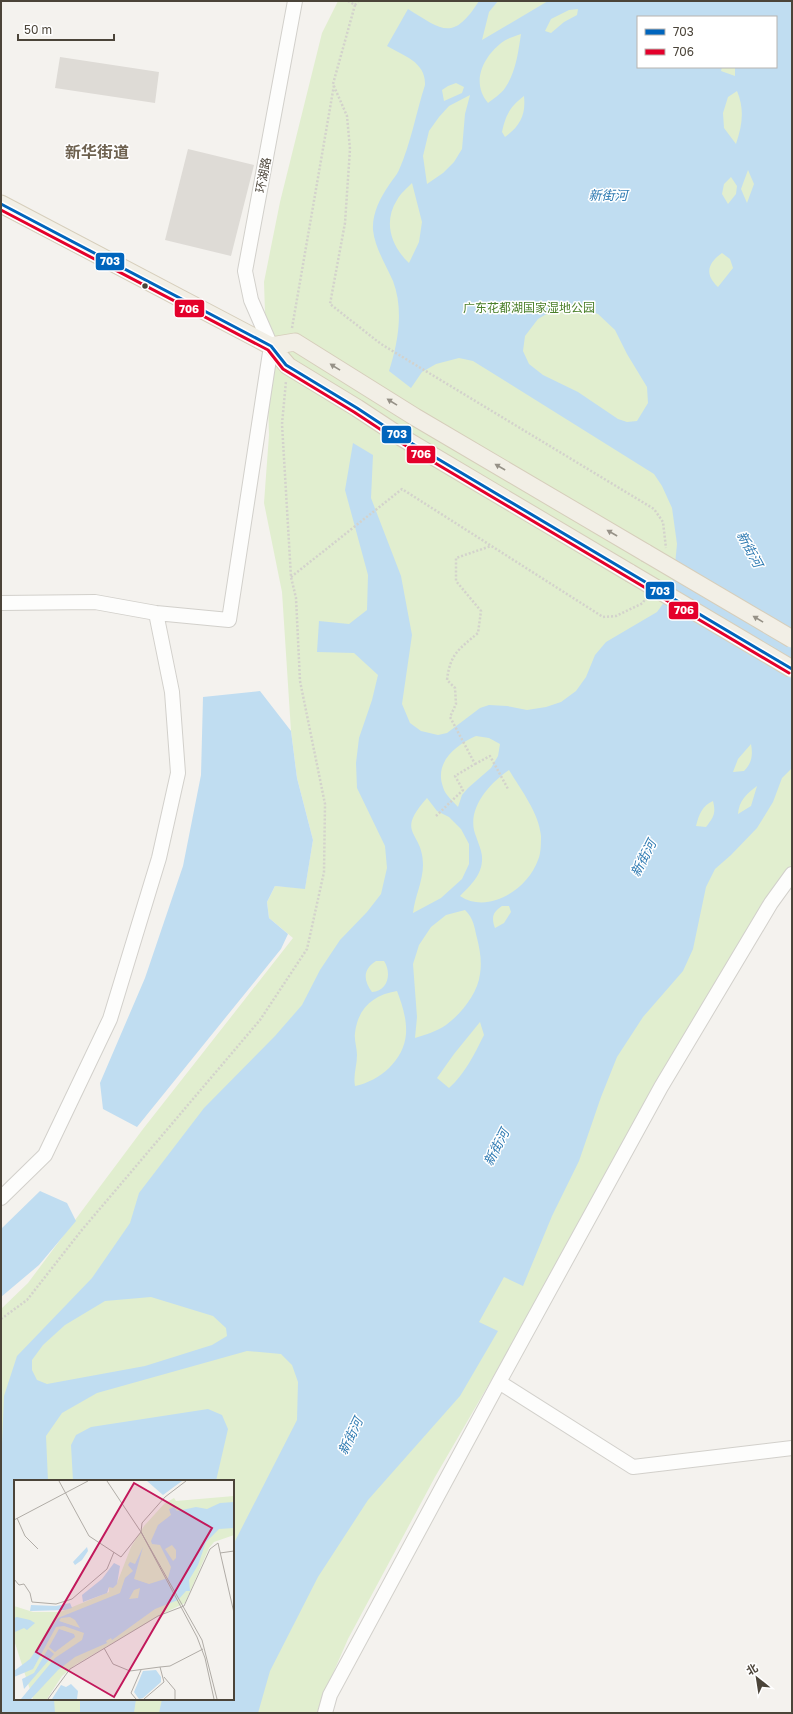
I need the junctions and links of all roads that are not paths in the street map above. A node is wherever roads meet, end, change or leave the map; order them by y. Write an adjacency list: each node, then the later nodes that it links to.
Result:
1 (296, 1): 3 (street, 环湖路)
2 (1, 204): 3 (main road)
3 (271, 346): 5 (street); 6 (main road, one-way to 3, bridge); 7 (main road, bridge)
4 (1, 603): 5 (street)
5 (156, 613): 9 (street)
6 (792, 639)
7 (792, 669)
8 (792, 874): 10 (street)
9 (1, 1198)
10 (499, 1382): 11 (street); 12 (street)
11 (792, 1448)
12 (325, 1713)

